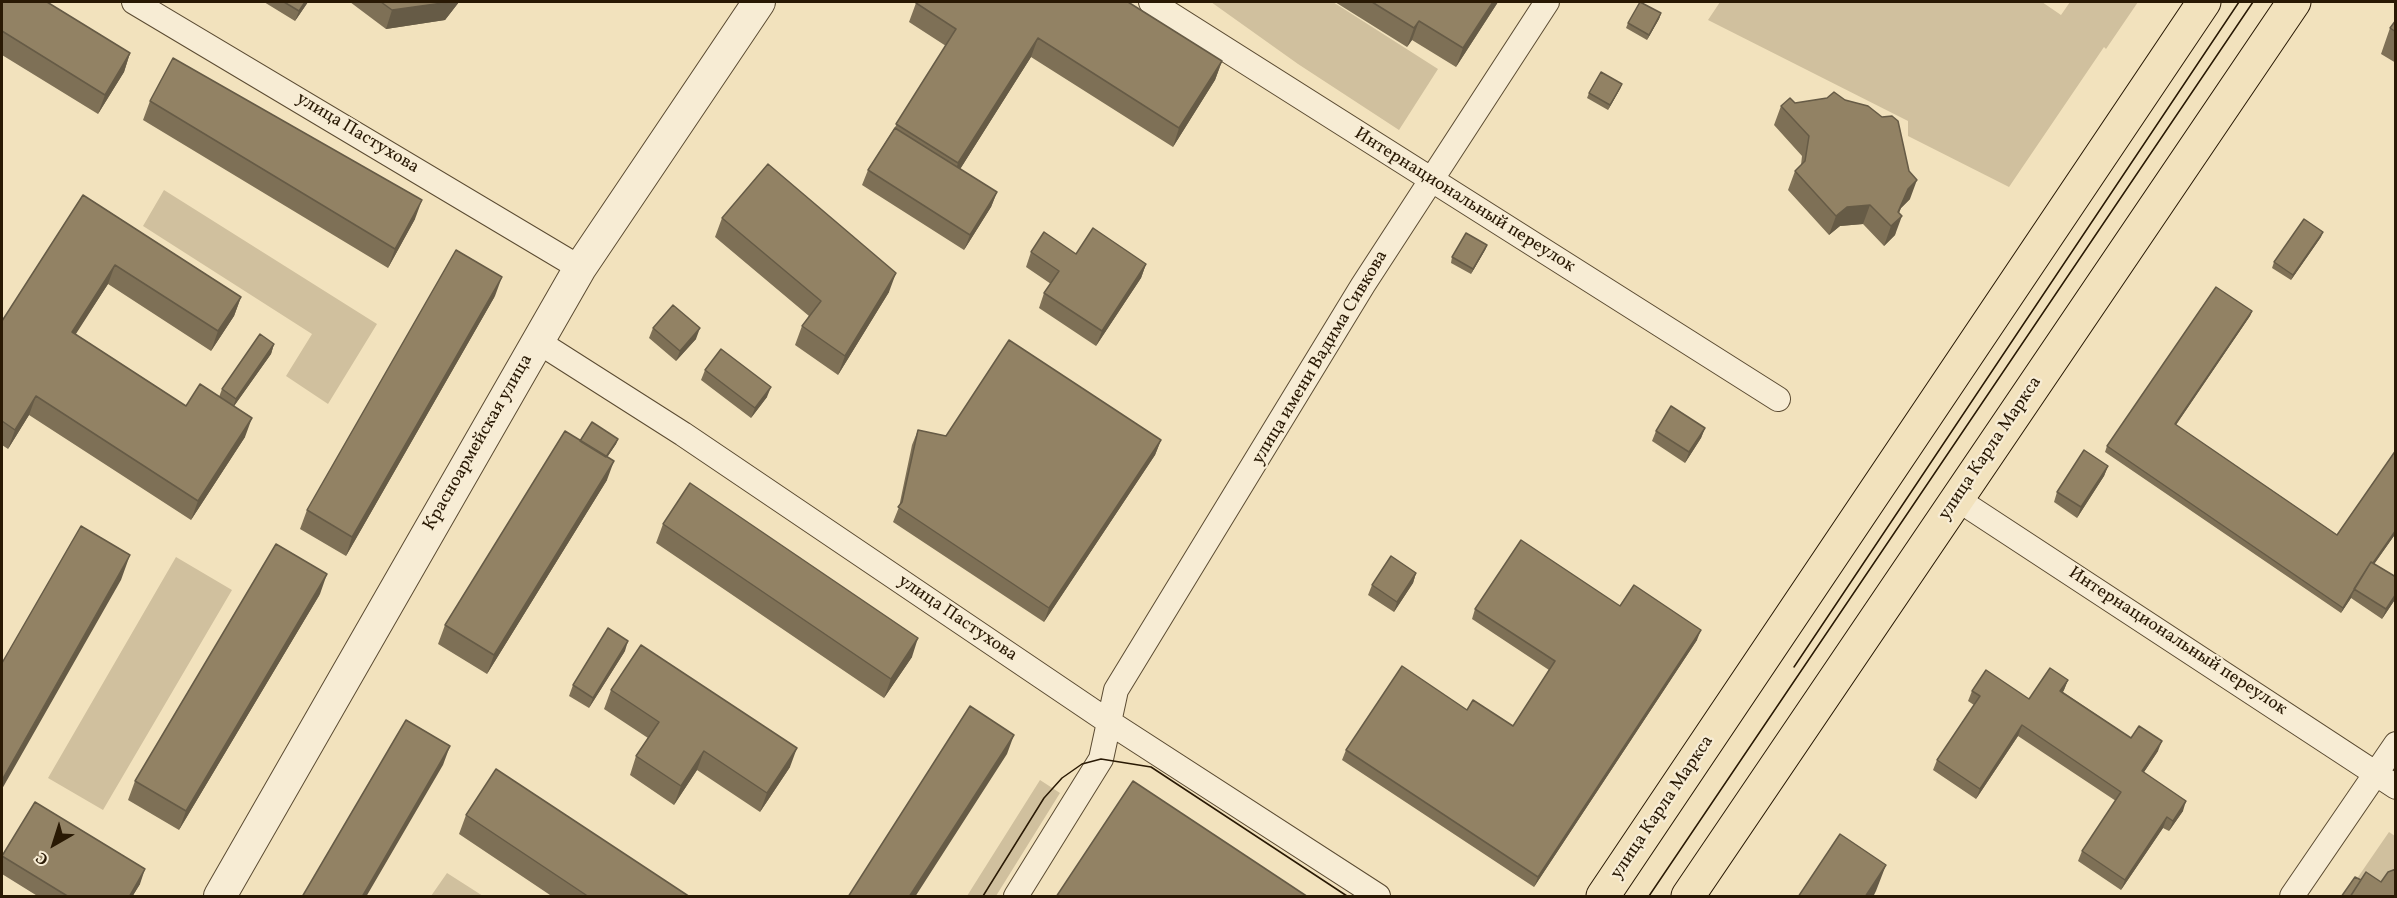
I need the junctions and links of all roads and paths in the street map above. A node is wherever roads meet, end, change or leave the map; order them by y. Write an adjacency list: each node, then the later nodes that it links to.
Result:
1 (134, 2): 8 (street, улица Пастухова)
2 (759, 2): 8 (street, Красноармейская улица)
3 (1151, 2): 7 (street, Интернациональный переулок)
4 (1547, 2): 7 (street, улица имени Вадима Сивкова)
5 (2204, 2): 19 (main road, улица Карла Маркса)
6 (2294, 2): 11 (main road, улица Карла Маркса)
7 (1432, 182): 10 (street, Интернациональный переулок); 12 (street, улица имени Вадима Сивкова)
8 (580, 268): 9 (street, Красноармейская улица)
9 (537, 341): 12 (street, улица Пастухова); 16 (street, Красноармейская улица)
10 (1778, 399)
11 (1957, 499): 14 (street, Интернациональный переулок); 20 (main road, улица Карла Маркса)
12 (1109, 722): 17 (street, улица имени Вадима Сивкова); 18 (street, улица Пастухова)
13 (2396, 744): 14 (street)
14 (2376, 773): 15 (street, Интернациональный переулок); 21 (street)
15 (2396, 787)
16 (220, 897)
17 (1016, 897)
18 (1378, 897)
19 (1603, 897)
20 (1688, 897)
21 (2292, 897)

